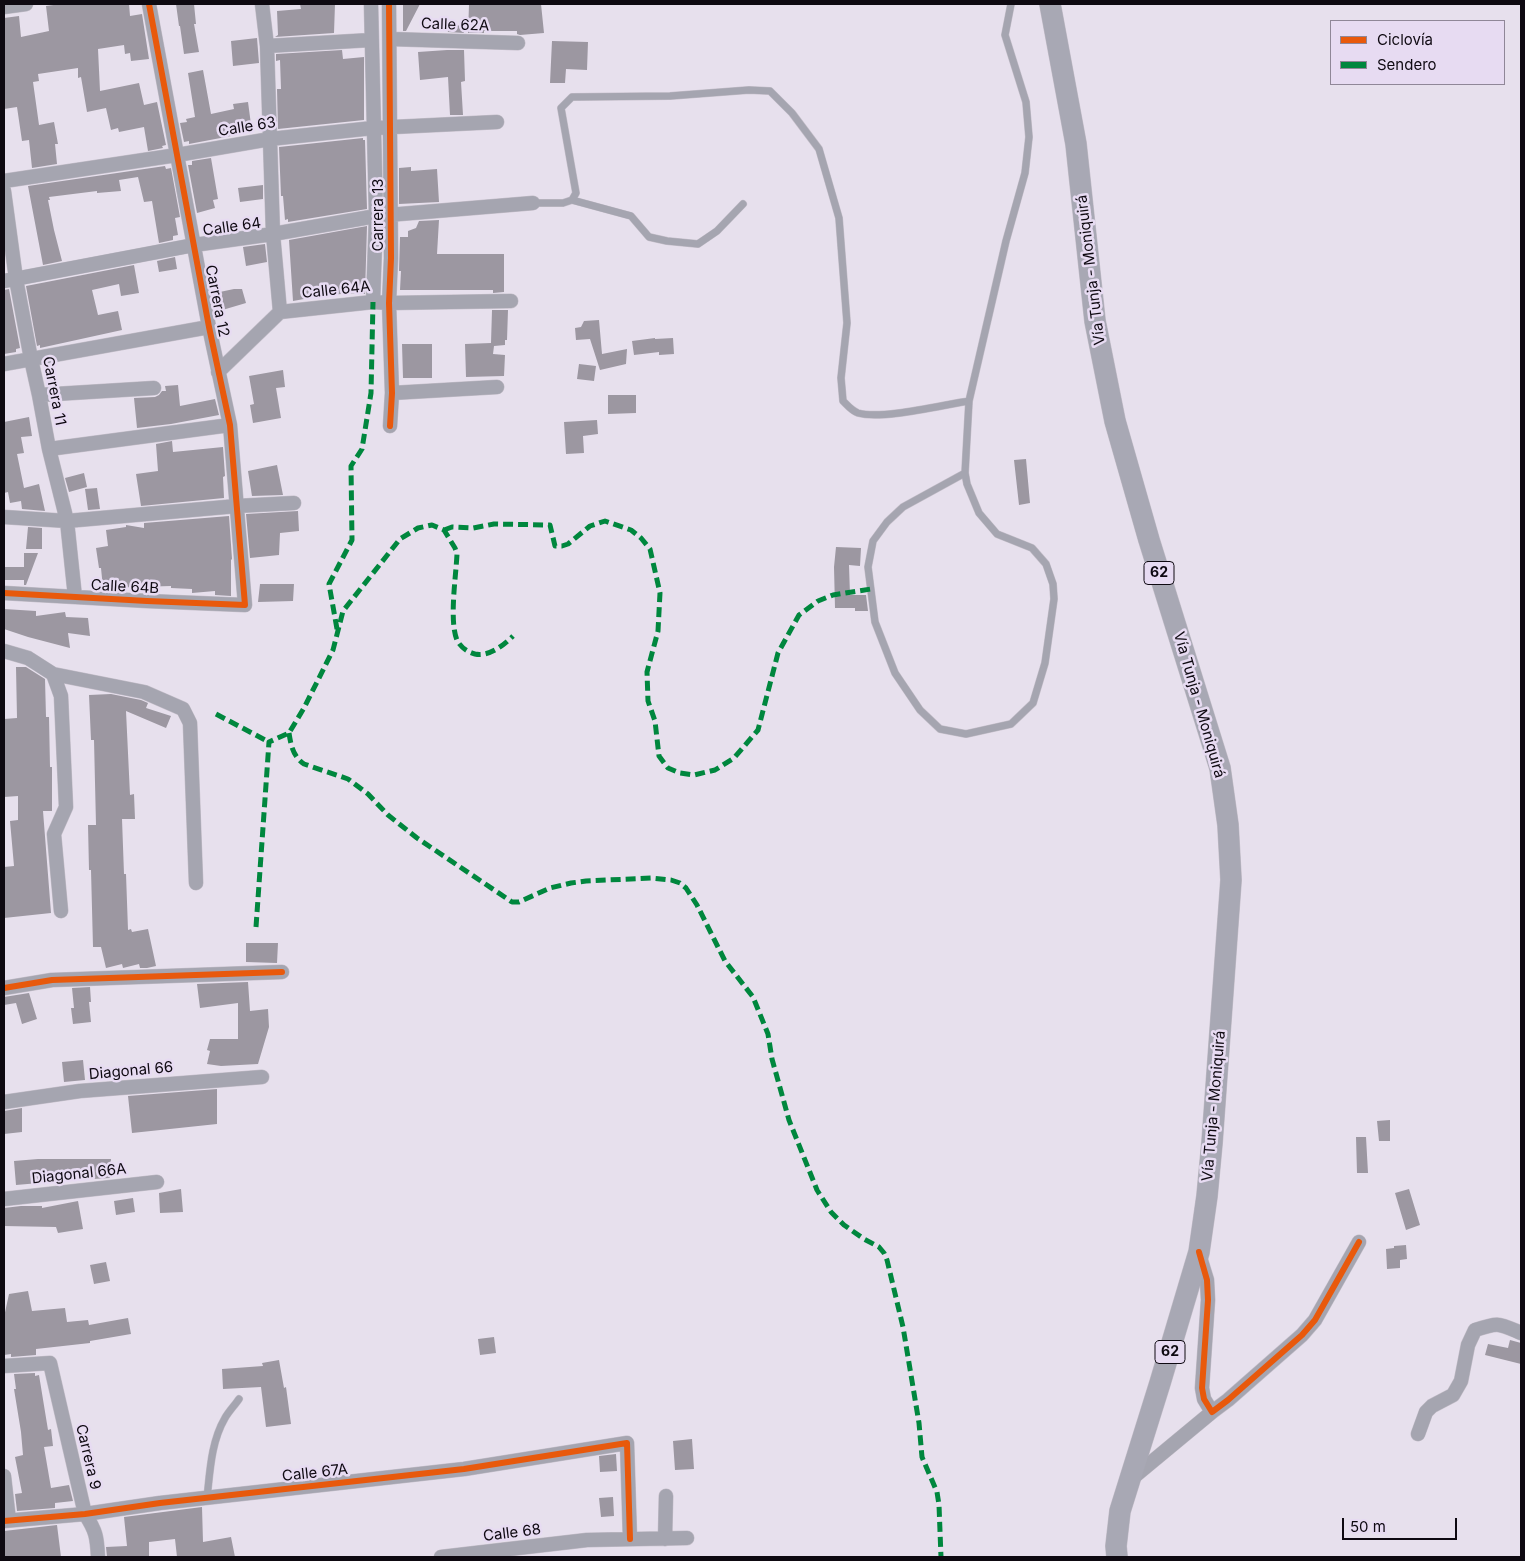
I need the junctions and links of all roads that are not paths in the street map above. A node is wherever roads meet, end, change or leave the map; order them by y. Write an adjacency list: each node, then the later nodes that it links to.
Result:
1 (26, 4): 8 (street)
2 (149, 4): 17 (street, Carrera 12)
3 (262, 4): 12 (street)
4 (371, 4): 10 (street, Carrera 13)
5 (389, 4): 9 (street, Carrera 13)
6 (1012, 4): 39 (lane)
7 (1050, 4): 62 (main road, Vía Tunja - Moniquirá / 62)
8 (4, 8)
9 (390, 39): 11 (street, Calle 62A); 14 (street, Carrera 13)
10 (371, 40): 12 (street); 15 (street, Carrera 13)
11 (518, 43)
12 (267, 46): 16 (street)
13 (497, 122): 14 (street, Calle 63)
14 (390, 127): 15 (street, Calle 63); 23 (street, Carrera 13)
15 (374, 128): 16 (street, Calle 63); 23 (street, Carrera 13)
16 (270, 139): 17 (street, Calle 63); 24 (street)
17 (176, 155): 18 (street, Calle 63); 25 (street, Carrera 12)
18 (4, 181)
19 (4, 191): 26 (street, Carrera 11)
20 (572, 200): 21 (lane); 22 (lane); 39 (lane)
21 (533, 203): 23 (street, Calle 64)
22 (742, 204)
23 (383, 216): 24 (street, Calle 64); 28 (street, Carrera 13); 29 (street, Carrera 13)
24 (273, 234): 25 (street, Calle 64); 30 (street)
25 (194, 245): 26 (street, Calle 64); 31 (street, Carrera 12)
26 (10, 280): 32 (street, Carrera 11)
27 (510, 301): 29 (street, Calle 64A)
28 (373, 302): 29 (street, Calle 64A); 30 (street, Calle 64A)
29 (389, 303): 37 (street, Carrera 13)
30 (280, 312): 34 (street)
31 (209, 327): 32 (street); 34 (street, Carrera 12)
32 (31, 359): 33 (street); 38 (street, Carrera 11)
33 (4, 364)
34 (218, 372): 40 (street, Carrera 12)
35 (497, 387): 37 (street)
36 (154, 388): 38 (street)
37 (392, 393): 41 (street, Carrera 13)
38 (39, 396): 42 (street, Carrera 11)
39 (969, 401): 43 (lane)
40 (230, 425): 42 (street); 45 (street, Carrera 12)
41 (390, 426)
42 (49, 449): 47 (street, Carrera 11)
43 (965, 473): 43 (lane)
44 (294, 503): 45 (street)
45 (237, 506): 47 (street); 50 (street, Carrera 12)
46 (4, 517): 47 (street)
47 (67, 521): 49 (street, Carrera 11)
48 (4, 593): 49 (street, Calle 64B)
49 (76, 597): 50 (street, Calle 64B)
50 (245, 605)
51 (4, 650): 52 (street)
52 (53, 674): 53 (street); 54 (street)
53 (196, 882)
54 (61, 911)
55 (282, 972): 56 (street)
56 (4, 988)
57 (262, 1077): 58 (street, Diagonal 66)
58 (4, 1102)
59 (158, 1182): 60 (street, Diagonal 66A)
60 (4, 1199)
61 (1359, 1242): 66 (street)
62 (1199, 1252): 66 (street); 69 (main road, Vía Tunja - Moniquirá / 62)
63 (1521, 1333): 67 (street)
64 (4, 1366): 72 (street, Carrera 9)
65 (239, 1399): 71 (lane)
66 (1212, 1412): 69 (street)
67 (1418, 1434)
68 (4, 1476): 73 (street)
69 (1129, 1482): 79 (main road, Vía Tunja - Moniquirá / 62)
70 (666, 1496): 74 (street)
71 (207, 1498): 72 (street, Calle 67A); 76 (street, Calle 67A)
72 (84, 1514): 73 (street, Calle 67A); 77 (street, Carrera 9)
73 (7, 1520)
74 (665, 1538): 75 (street, Calle 68); 76 (street, Calle 68)
75 (687, 1538)
76 (630, 1539): 78 (street, Calle 68)
77 (98, 1557)
78 (441, 1557)
79 (1117, 1557)

